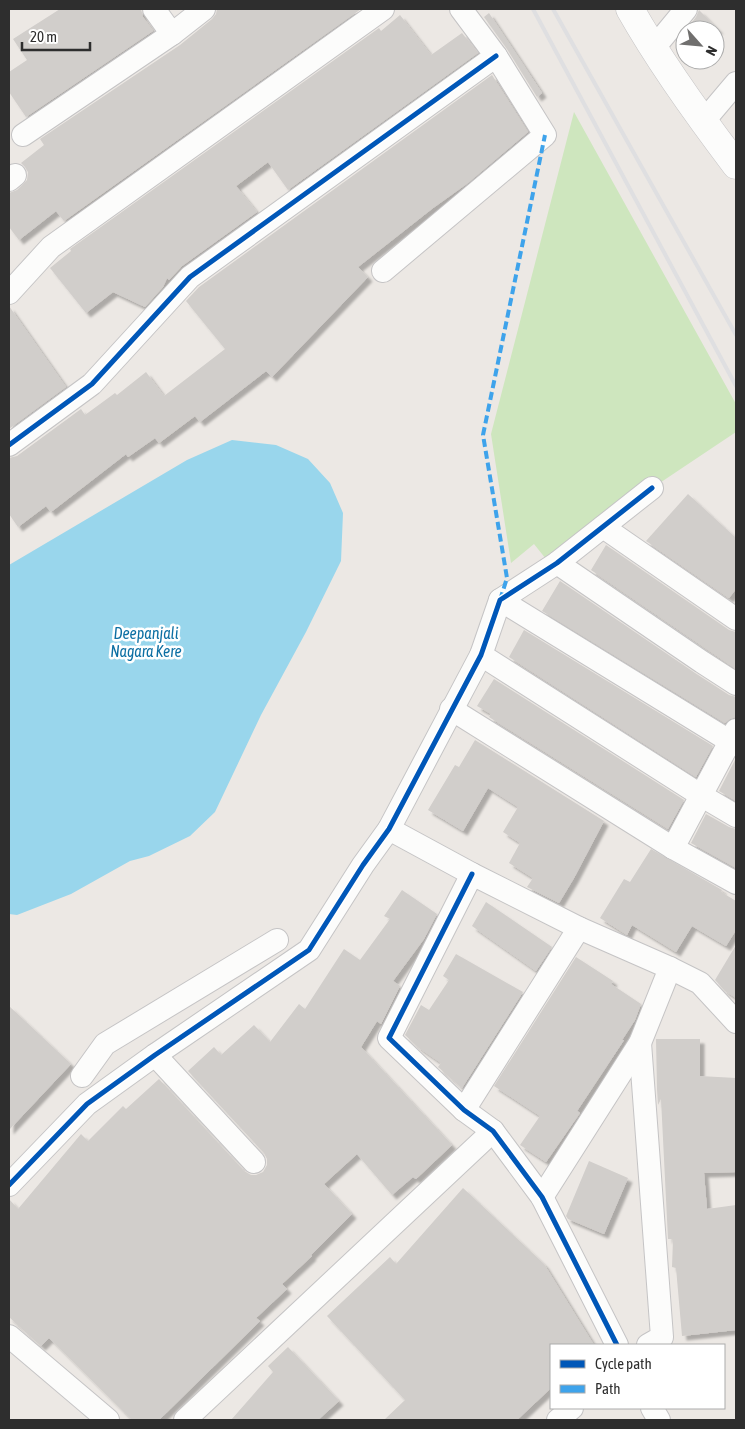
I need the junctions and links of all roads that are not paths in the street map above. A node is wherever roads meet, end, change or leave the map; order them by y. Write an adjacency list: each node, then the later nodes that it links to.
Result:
1 (154, 9): 7 (street)
2 (204, 9): 7 (street)
3 (382, 9): 15 (street)
4 (461, 9): 9 (street)
5 (630, 9): 8 (street)
6 (686, 9): 8 (street)
7 (172, 34): 12 (street)
8 (653, 49): 11 (street)
9 (496, 56): 14 (street); 16 (street)
10 (736, 83): 11 (street)
11 (703, 122): 13 (street)
12 (23, 135)
13 (736, 166)
14 (383, 271)
15 (9, 293)
16 (9, 445)
17 (652, 488): 18 (street)
18 (603, 527): 19 (street); 21 (street)
19 (557, 563): 20 (street); 23 (street)
20 (500, 600): 22 (street); 25 (street)
21 (736, 619)
22 (481, 655): 24 (street); 26 (street)
23 (736, 684)
24 (451, 709): 28 (street); 29 (street)
25 (734, 738): 26 (street)
26 (702, 796): 27 (street); 29 (street)
27 (736, 816)
28 (389, 829): 30 (street); 37 (street)
29 (673, 848): 31 (street)
30 (472, 874): 32 (street); 39 (street)
31 (736, 883)
32 (579, 928): 34 (street); 39 (street)
33 (277, 940): 38 (street)
34 (670, 968): 35 (street); 36 (street)
35 (736, 1022)
36 (640, 1043): 43 (street); 46 (street)
37 (156, 1055): 41 (street); 42 (street)
38 (82, 1076)
39 (464, 1110): 40 (street)
40 (493, 1130): 43 (street); 50 (street)
41 (254, 1162)
42 (9, 1185)
43 (542, 1197): 45 (street)
44 (9, 1336): 49 (street)
45 (616, 1344)
46 (650, 1344)
47 (571, 1409): 51 (street)
48 (653, 1409): 52 (street)
49 (108, 1420)
50 (185, 1420)
51 (558, 1420)
52 (659, 1420)

